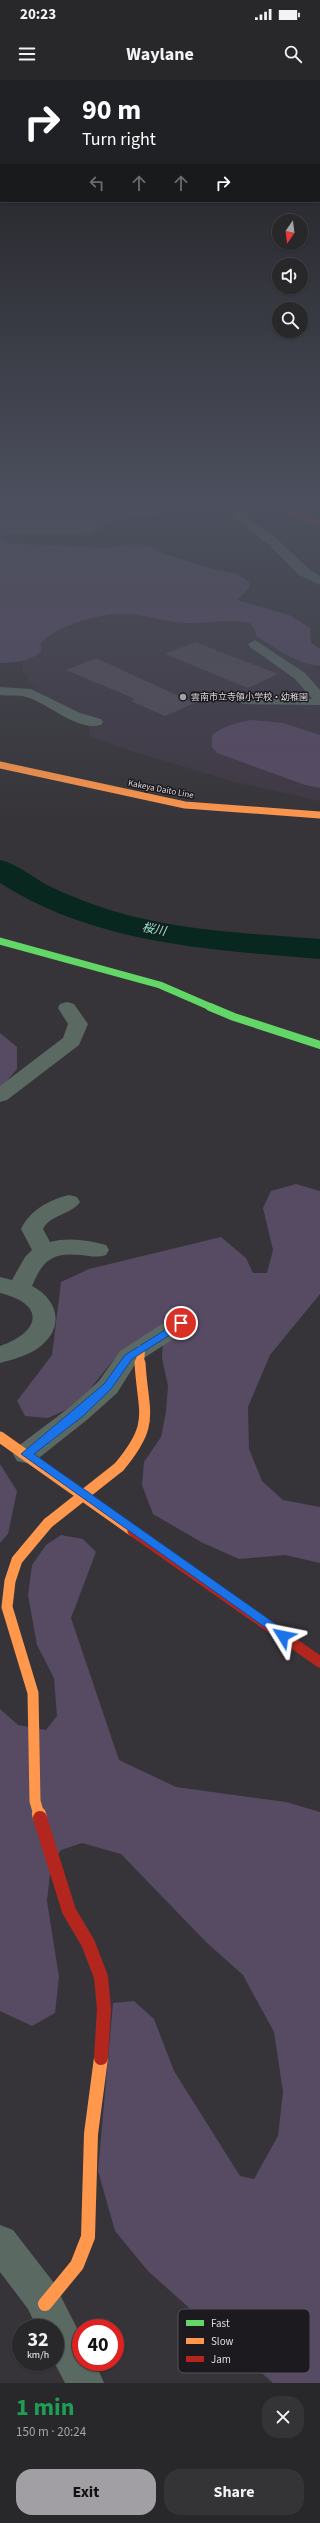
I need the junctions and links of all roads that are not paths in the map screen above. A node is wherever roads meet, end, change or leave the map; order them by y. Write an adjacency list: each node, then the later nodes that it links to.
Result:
1 (255, 644): 3 (street)
2 (0, 691): 6 (street)
3 (320, 699)
4 (244, 701): 5 (lane)
5 (320, 702)
6 (96, 722)
7 (0, 765): 8 (street, Kakeya Daito Line)
8 (320, 815)
9 (0, 941): 11 (street)
10 (67, 1008): 12 (street)
11 (320, 1045)
12 (0, 1096)
13 (69, 1202): 15 (street)
14 (98, 1250): 15 (street)
15 (44, 1252): 16 (street)
16 (10, 1286): 19 (street)
17 (181, 1323): 18 (street)
18 (141, 1349): 21 (street); 24 (street, bridge)
19 (0, 1355)
20 (0, 1436): 21 (street)
21 (26, 1454): 22 (street)
22 (320, 1662)
23 (0, 2243): 24 (street)
24 (45, 2304): 25 (street)
25 (85, 2383)

